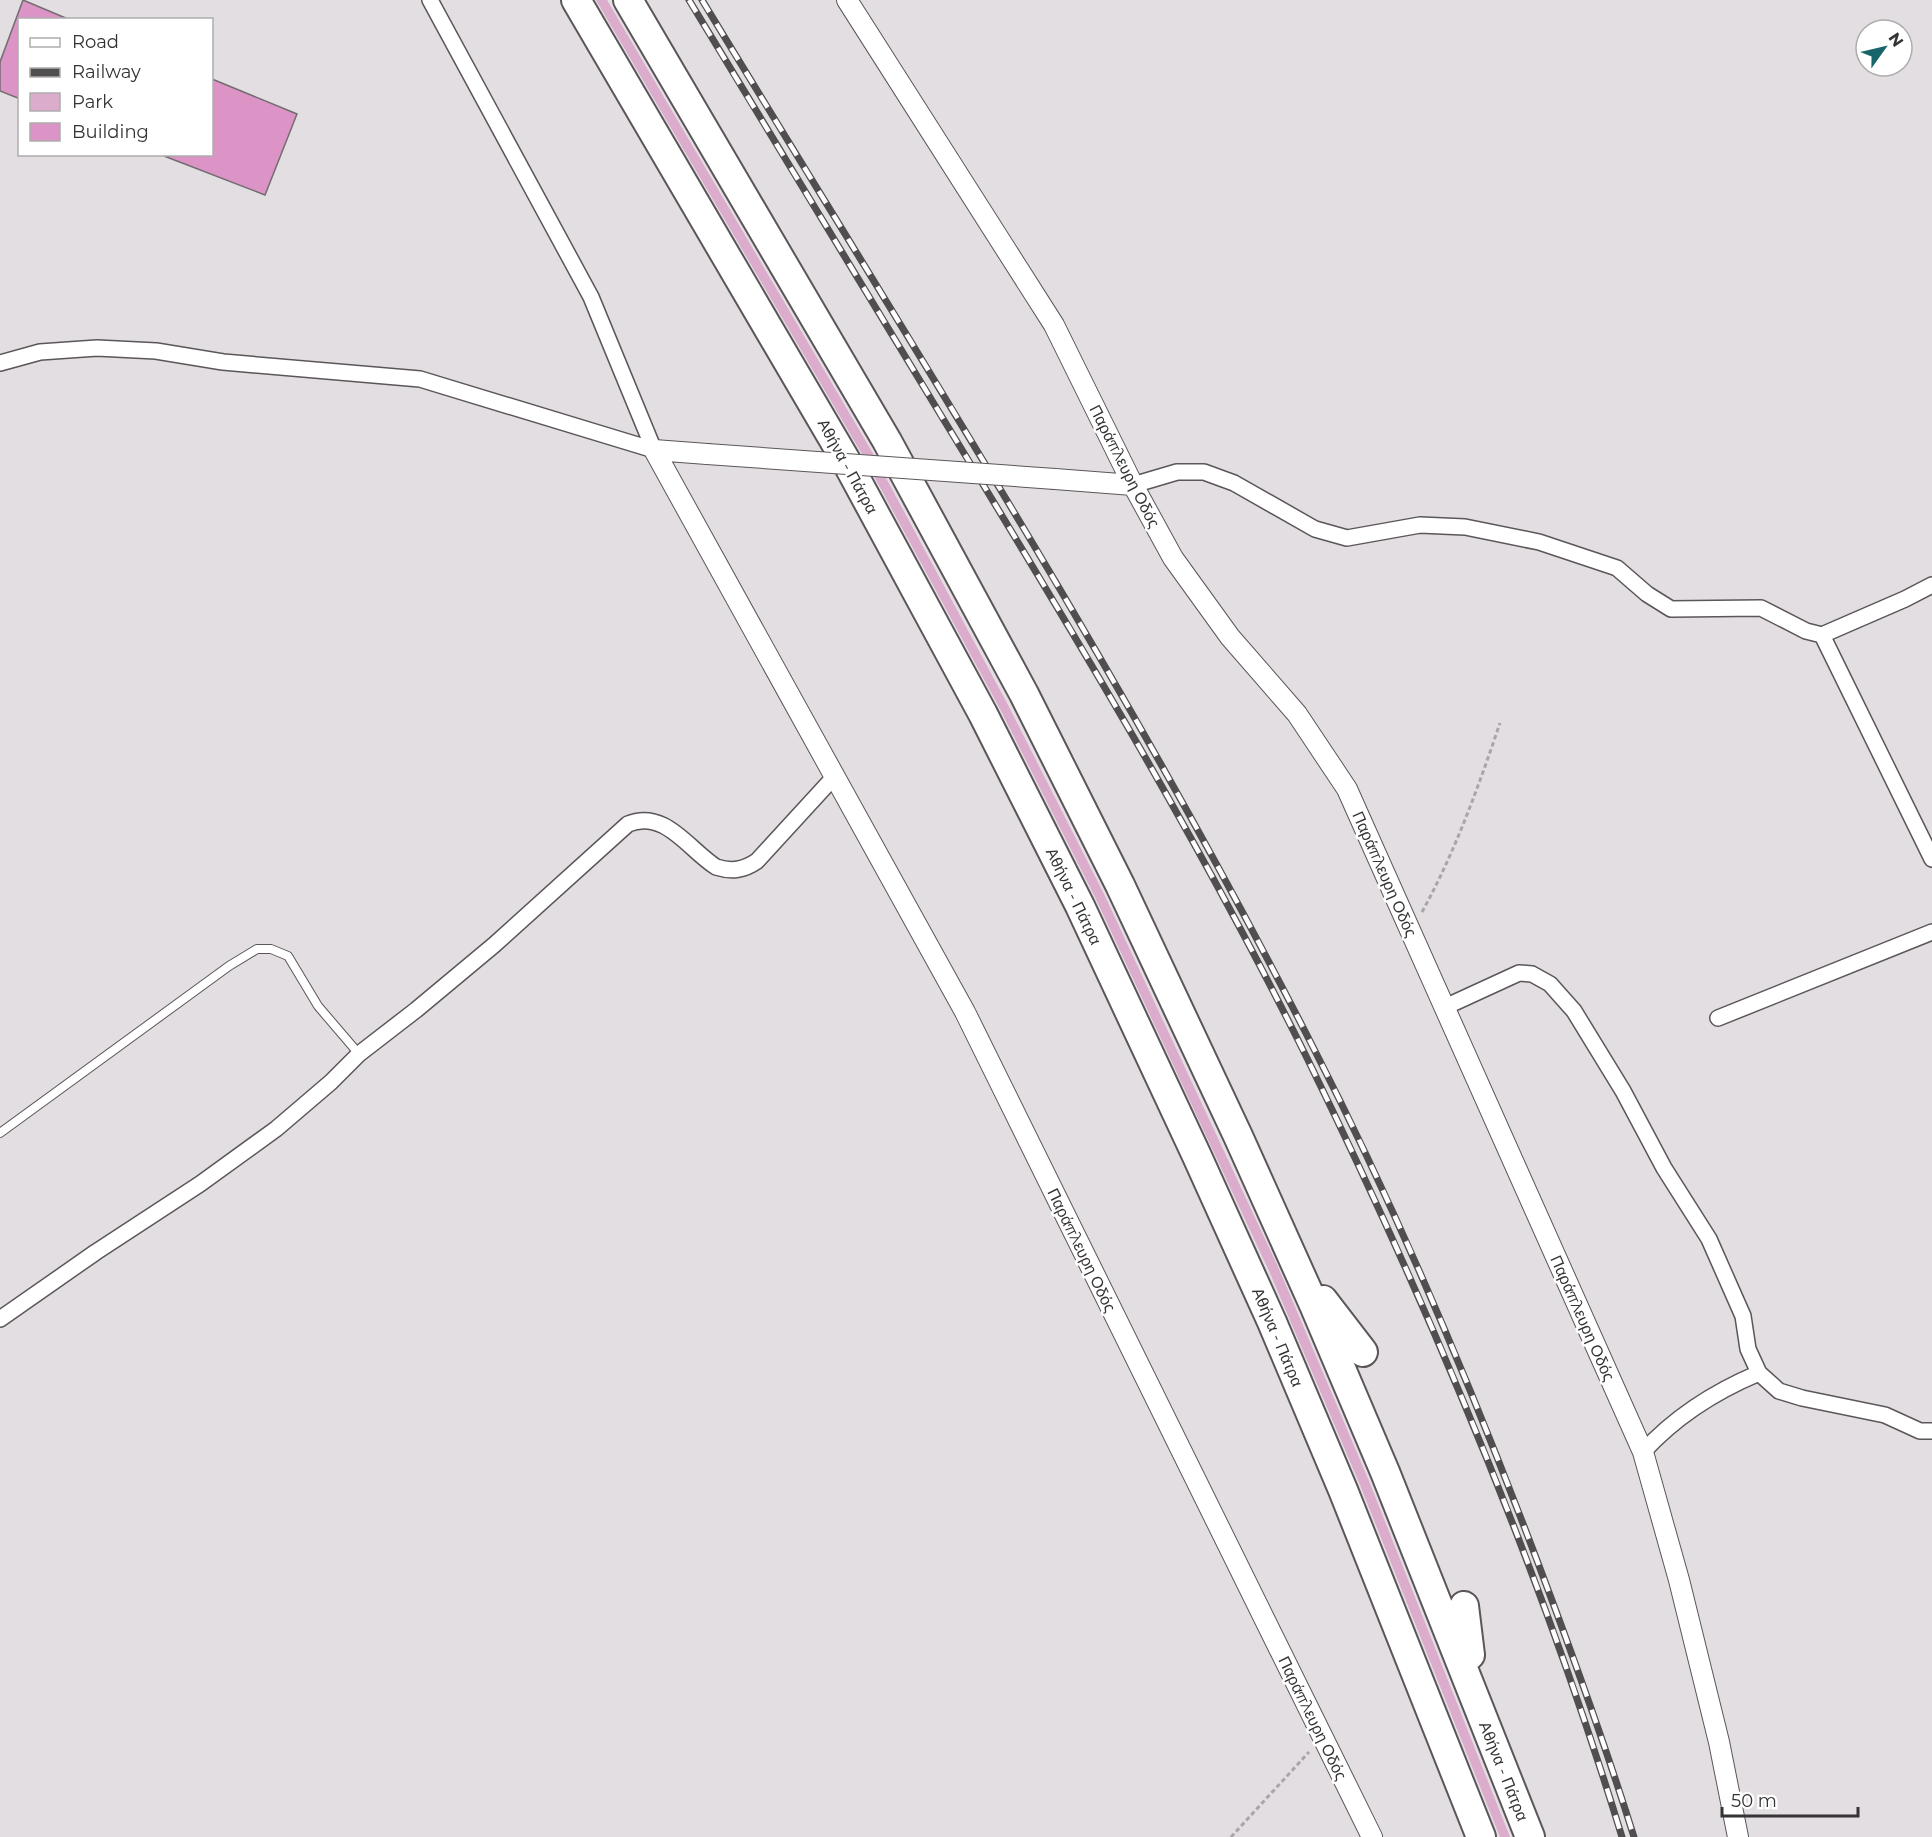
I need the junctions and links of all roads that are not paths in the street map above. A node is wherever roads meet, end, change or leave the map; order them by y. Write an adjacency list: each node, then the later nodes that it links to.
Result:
1 (430, 0): 6 (street)
2 (576, 0): 26 (highway, Αθήνα - Πάτρα)
3 (628, 0): 17 (highway, Αθήνα - Πάτρα)
4 (847, 0): 7 (street, Παράπλευρη Οδός)
5 (0, 363): 6 (street)
6 (654, 450): 7 (street, bridge); 10 (street, Παράπλευρη Οδός)
7 (1133, 485): 9 (street); 13 (street, Παράπλευρη Οδός)
8 (1932, 585): 9 (street)
9 (1822, 636): 11 (street)
10 (834, 777): 15 (street); 25 (street, Παράπλευρη Οδός)
11 (1932, 860)
12 (1932, 932): 14 (street)
13 (1445, 1007): 20 (street); 22 (street, Παράπλευρη Οδός)
14 (1718, 1018)
15 (359, 1054): 16 (lane); 18 (street)
16 (0, 1133)
17 (1295, 1262): 19 (highway); 24 (highway, Αθήνα - Πάτρα)
18 (0, 1319)
19 (1362, 1352)
20 (1759, 1373): 21 (street); 22 (street)
21 (1932, 1431)
22 (1643, 1452): 28 (street, Παράπλευρη Οδός)
23 (1464, 1606): 24 (highway)
24 (1474, 1696): 27 (highway, Αθήνα - Πάτρα)
25 (1372, 1837)
26 (1481, 1837)
27 (1530, 1837)
28 (1738, 1837)

